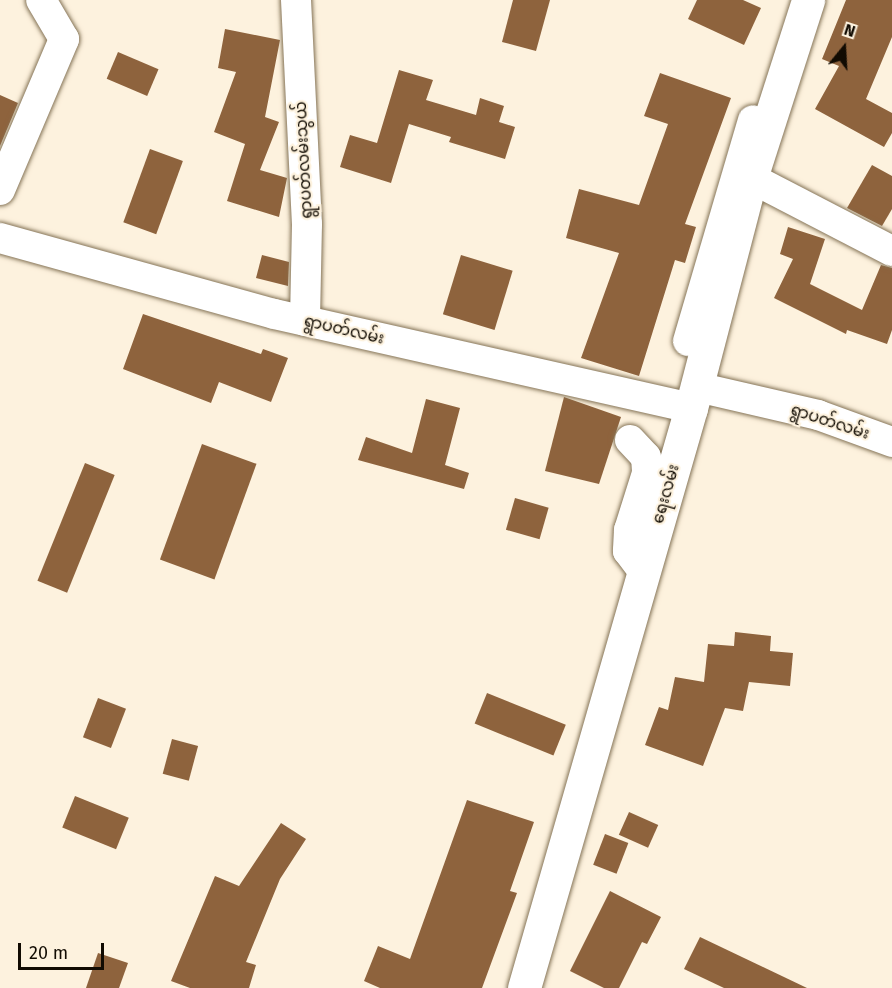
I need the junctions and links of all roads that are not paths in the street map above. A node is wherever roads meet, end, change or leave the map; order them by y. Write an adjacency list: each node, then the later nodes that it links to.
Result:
1 (41, 0): 5 (street)
2 (296, 0): 8 (street, ရွာပတ်လမ်းသွယ်)
3 (807, 1): 4 (street, ရေးလမ်း); 9 (street)
4 (751, 178): 7 (street); 10 (street, ရေးလမ်း)
5 (0, 190)
6 (0, 238): 8 (street, ရွာပတ်လမ်း)
7 (892, 251)
8 (305, 321): 10 (street, ရွာပတ်လမ်း)
9 (688, 341)
10 (694, 397): 12 (street, ရွာပတ်လမ်း); 13 (street, ရေးလမ်း)
11 (630, 440): 13 (street)
12 (892, 442)
13 (644, 572): 14 (street, ရေးလမ်း)
14 (524, 988)

